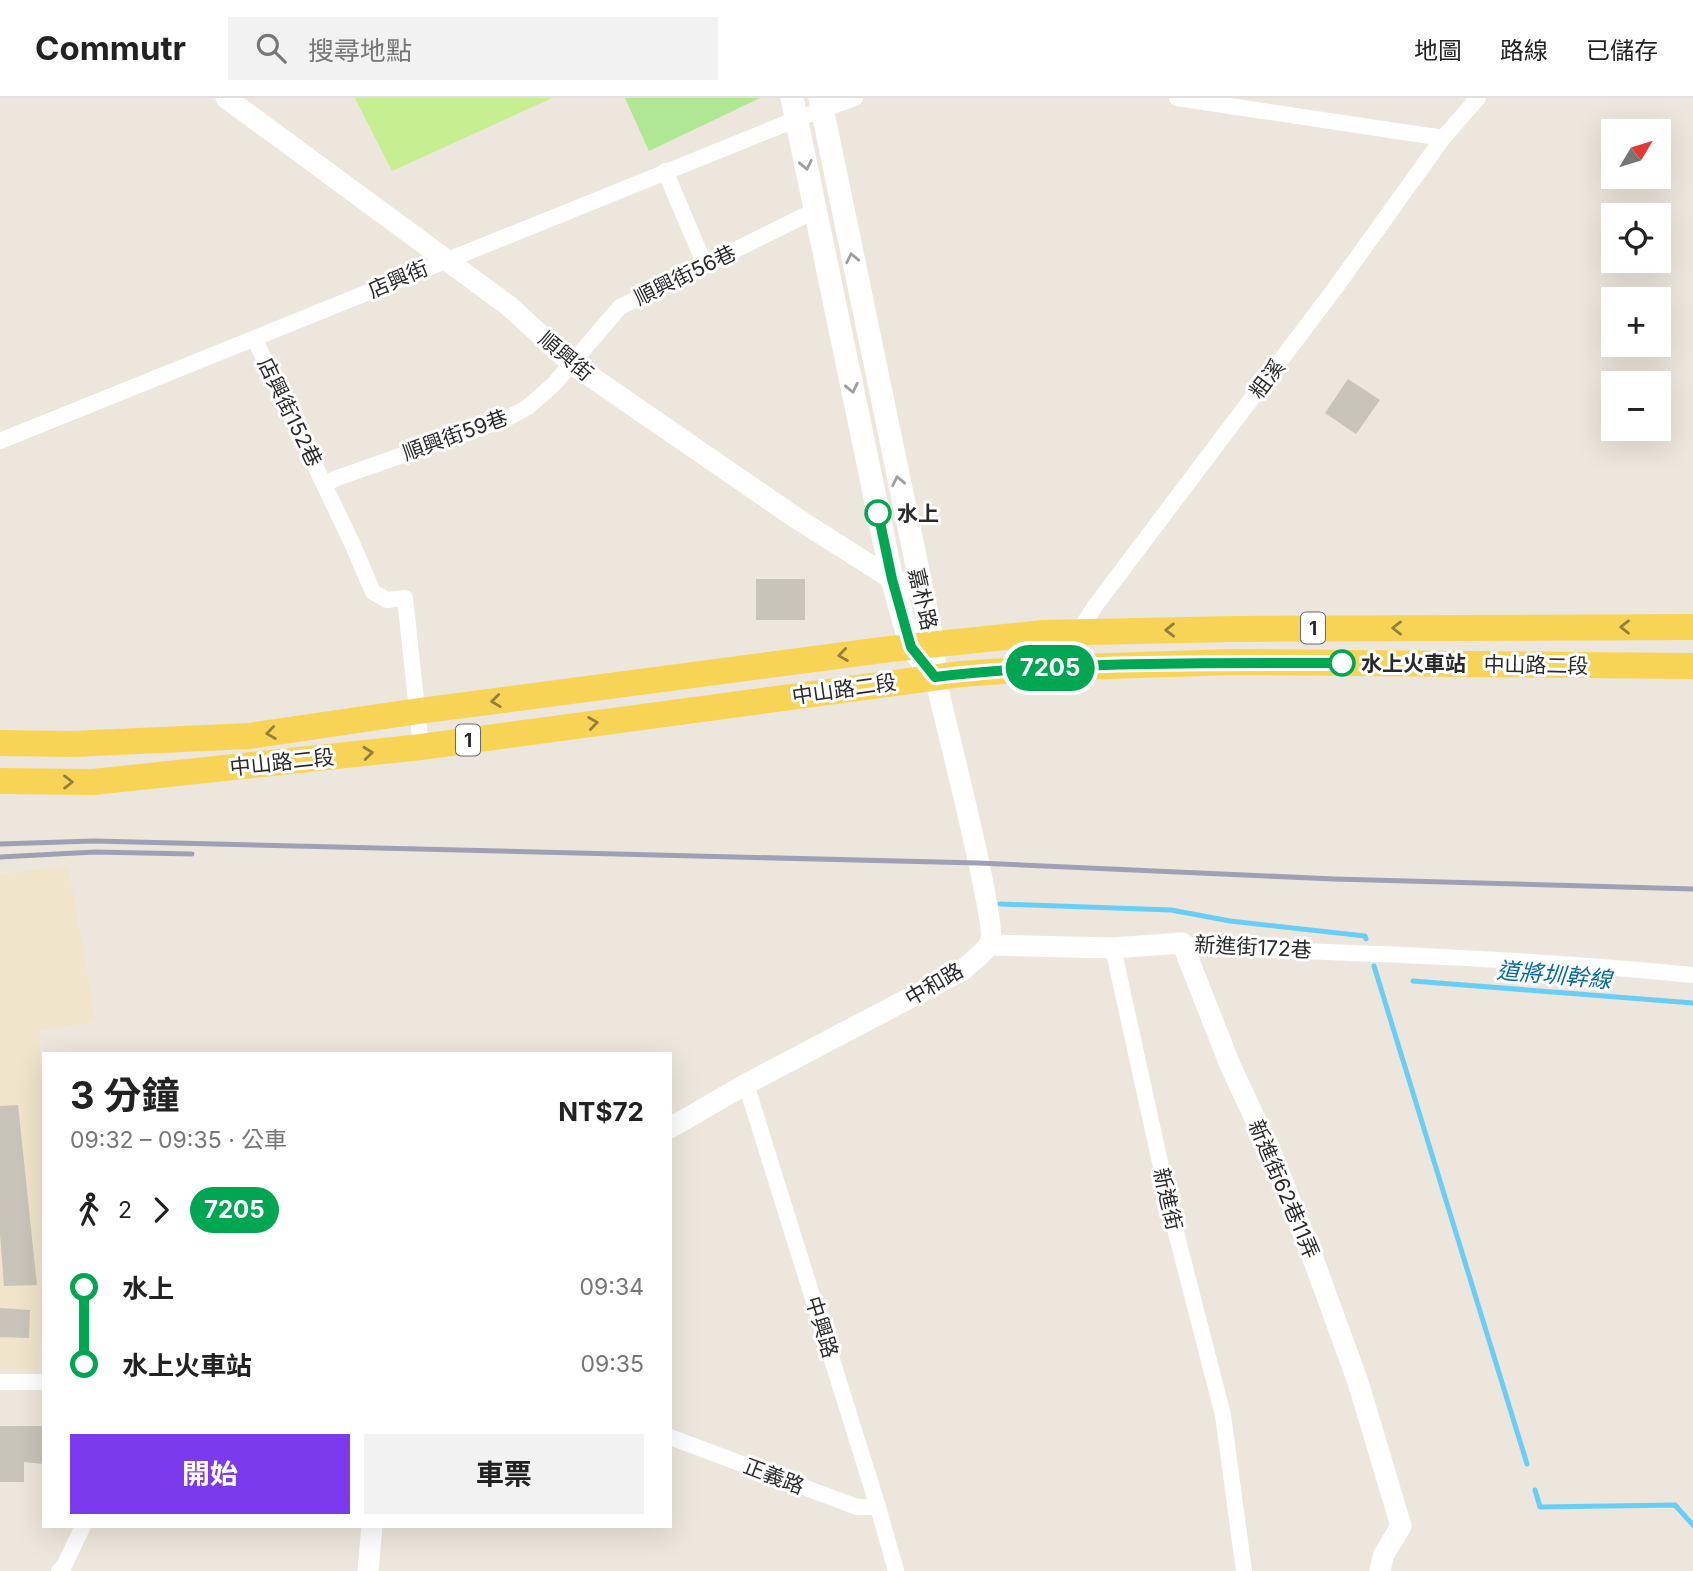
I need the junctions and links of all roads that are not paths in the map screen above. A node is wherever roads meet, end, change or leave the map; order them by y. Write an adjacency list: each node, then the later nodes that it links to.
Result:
1 (226, 98): 10 (street, 順興街)
2 (855, 98): 5 (street, 店興街)
3 (1177, 98): 7 (street)
4 (1478, 98): 7 (street, 粗溪)
5 (821, 104): 6 (street, 店興街); 17 (main road, 嘉朴路, one-way to 5)
6 (795, 108): 8 (street, 店興街); 9 (main road, 嘉朴路, one-way to 9)
7 (1443, 138): 19 (street, 粗溪)
8 (665, 171): 10 (street, 店興街); 11 (street)
9 (816, 210): 11 (street, 順興街56巷); 16 (main road, 嘉朴路, one-way to 16)
10 (446, 258): 12 (street, 店興街); 13 (street, 順興街)
11 (705, 265): 13 (street, 順興街56巷)
12 (255, 340): 14 (street, 店興街); 15 (street, 店興街152巷)
13 (571, 363): 15 (street, 順興街59巷); 16 (street, 順興街)
14 (0, 441)
15 (325, 484): 25 (street, 店興街152巷)
16 (892, 579): 17 (street, 順興街); 20 (main road, 嘉朴路)
17 (921, 591): 20 (main road, 嘉朴路)
18 (1680, 627): 19 (main road, 中山路二段 / 1, one-way to 19); 21 (main road, 1)
19 (1079, 631): 20 (main road, 中山路二段 / 1); 23 (street, 粗溪)
20 (922, 645): 24 (main road, 嘉朴路); 25 (main road, 中山路二段 / 1, one-way to 25)
21 (1666, 666): 22 (main road, 中山路二段 / 1); 23 (main road, 中山路二段 / 1)
22 (1693, 666)
23 (1074, 667): 24 (main road, 中山路二段 / 1)
24 (935, 677): 27 (main road, 中山路二段 / 1, one-way to 24); 30 (street)
25 (419, 711): 26 (main road, 中山路二段 / 1, one-way to 26); 27 (street)
26 (0, 743)
27 (422, 747): 28 (main road, 中山路二段 / 1, one-way to 27)
28 (0, 781)
29 (1182, 943): 31 (street, 新進街172巷); 32 (street, 新進街172巷); 45 (street, 新進街62巷11弄)
30 (989, 944): 31 (street); 33 (street, 中和路)
31 (1113, 948): 44 (street, 新進街)
32 (1693, 975)
33 (746, 1084): 34 (street, 中和路); 38 (street, 中興路)
34 (672, 1127)
35 (0, 1382): 36 (street)
36 (42, 1382)
37 (672, 1438): 38 (street, 正義路)
38 (878, 1507): 43 (street, 中興路)
39 (82, 1528): 41 (street)
40 (372, 1528): 42 (street)
41 (59, 1571)
42 (368, 1571)
43 (896, 1571)
44 (1244, 1571)
45 (1380, 1571)

